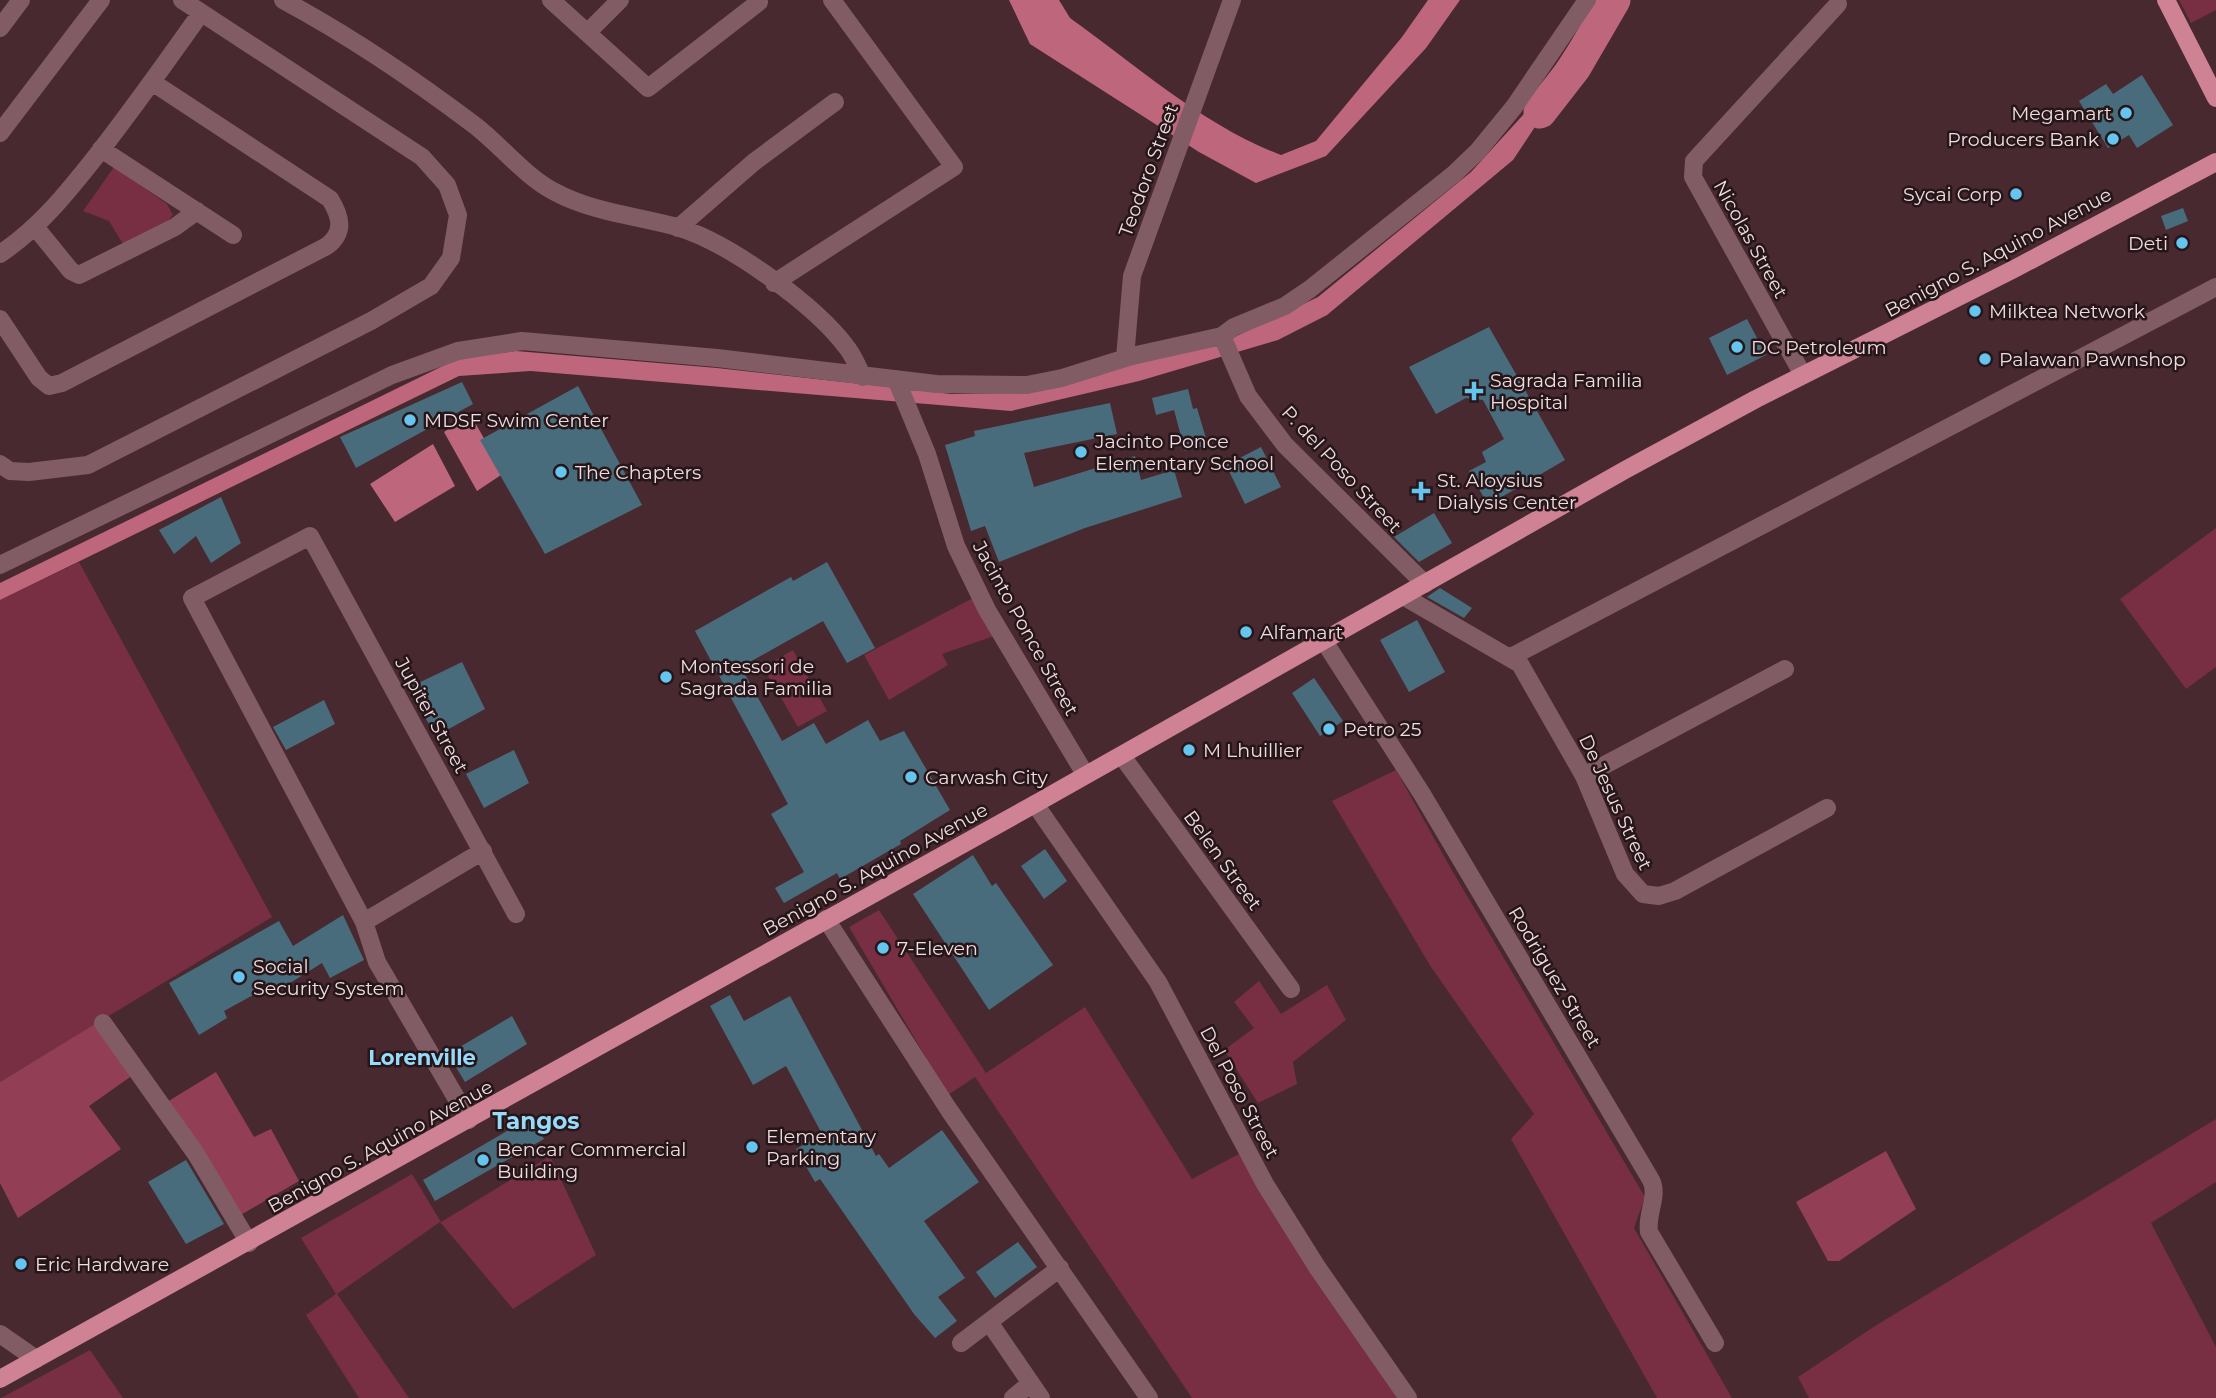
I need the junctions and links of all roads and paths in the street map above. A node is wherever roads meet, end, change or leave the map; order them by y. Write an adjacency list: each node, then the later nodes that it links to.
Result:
1 (21, 0): 14 (street)
2 (101, 0): 19 (street)
3 (182, 0): 13 (street)
4 (283, 0): 24 (street)
5 (551, 0): 15 (street)
6 (620, 0): 15 (street)
7 (757, 0): 15 (street)
8 (832, 0): 27 (street)
9 (1231, 0): 31 (street, Teodoro Street)
10 (1587, 0): 30 (street)
11 (2166, 0): 17 (main road)
12 (1838, 4): 32 (street, Nicolas Street)
13 (201, 12): 16 (street); 35 (street)
14 (0, 27)
15 (587, 33)
16 (152, 82): 20 (street); 29 (street)
17 (2216, 97)
18 (835, 102): 24 (street)
19 (0, 133)
20 (101, 149): 22 (street); 23 (street)
21 (2216, 162): 32 (main road, Benigno S. Aquino Avenue)
22 (197, 211): 23 (street); 25 (street)
23 (36, 228): 26 (street)
24 (678, 228): 27 (street)
25 (233, 235)
26 (0, 254)
27 (774, 283): 33 (street)
28 (2216, 287): 40 (street)
29 (0, 319)
30 (1222, 336): 31 (street); 37 (street, P. del Poso Street)
31 (1125, 358): 34 (street)
32 (1803, 375): 37 (main road, Benigno S. Aquino Avenue)
33 (863, 377): 34 (street); 36 (street)
34 (896, 379): 43 (street, Jacinto Ponce Street)
35 (3, 471)
36 (0, 565)
37 (1425, 584): 38 (main road, Benigno S. Aquino Avenue)
38 (1403, 596): 39 (main road, Benigno S. Aquino Avenue); 40 (street, De Jesus Street)
39 (1324, 641): 42 (main road, Benigno S. Aquino Avenue); 59 (street, Rodriguez Street)
40 (1511, 657): 44 (street, De Jesus Street)
41 (1785, 669): 44 (street)
42 (1122, 756): 43 (main road, Benigno S. Aquino Avenue); 51 (street, Belen Street)
43 (1085, 774): 45 (main road, Benigno S. Aquino Avenue)
44 (1584, 776): 46 (street, De Jesus Street)
45 (1035, 804): 49 (main road, Benigno S. Aquino Avenue); 65 (street, Del Poso Street)
46 (1827, 808)
47 (483, 851): 48 (street, Jupiter Street); 50 (street); 50 (street, Jupiter Street)
48 (516, 914)
49 (826, 919): 53 (main road, Benigno S. Aquino Avenue); 55 (street)
50 (364, 922): 53 (street)
51 (1291, 989)
52 (103, 1023): 54 (street)
53 (469, 1120): 54 (main road, Benigno S. Aquino Avenue)
54 (249, 1243): 60 (main road, Benigno S. Aquino Avenue)
55 (1060, 1268): 56 (street); 64 (street)
56 (989, 1322): 58 (street); 62 (street)
57 (0, 1334): 60 (street)
58 (961, 1343)
59 (1715, 1343)
60 (36, 1359): 61 (main road, Benigno S. Aquino Avenue)
61 (0, 1379)
62 (1036, 1391): 63 (street)
63 (1013, 1398)
64 (1149, 1398)
65 (1408, 1398)

